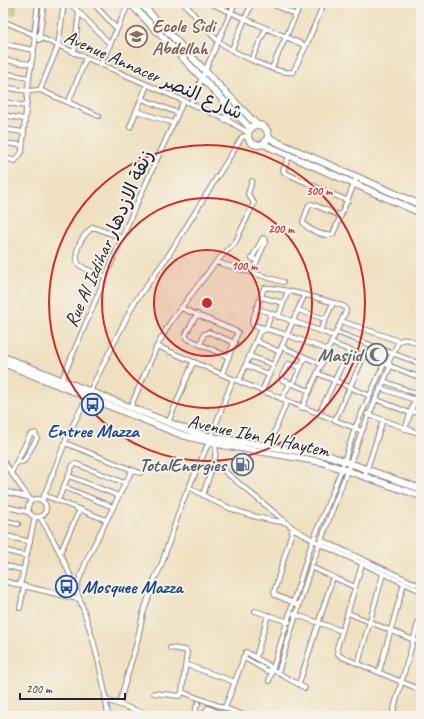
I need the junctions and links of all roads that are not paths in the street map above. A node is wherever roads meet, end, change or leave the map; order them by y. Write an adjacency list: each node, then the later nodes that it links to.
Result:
1 (38, 3): 22 (street)
2 (44, 3): 24 (street)
3 (64, 3): 29 (street)
4 (70, 3): 15 (street)
5 (93, 3): 20 (street)
6 (130, 3): 14 (street); 20 (street)
7 (184, 3): 25 (street)
8 (210, 3): 16 (street)
9 (235, 3): 16 (street)
10 (252, 3): 18 (street)
11 (270, 3): 17 (street)
12 (301, 3): 17 (street)
13 (324, 3): 30 (street)
14 (138, 5): 41 (street); 44 (street)
15 (79, 12): 28 (street); 33 (street)
16 (231, 12): 18 (street); 25 (street)
17 (296, 15): 23 (street)
18 (245, 19): 21 (street); 32 (street)
19 (4, 21): 22 (street, Avenue Annacer شارع النصر); 27 (street)
20 (117, 28): 28 (street)
21 (266, 28): 23 (street); 36 (street)
22 (34, 36): 24 (street, Avenue Annacer شارع النصر); 26 (street)
23 (286, 37): 30 (street); 40 (street)
24 (41, 39): 26 (street); 29 (street, Avenue Annacer شارع النصر)
25 (218, 40): 32 (street); 41 (street)
26 (35, 43): 31 (street)
27 (4, 44): 31 (street); 34 (street)
28 (110, 44): 39 (street)
29 (58, 46): 33 (street, Avenue Annacer شارع النصر); 47 (street)
30 (306, 46): 40 (street)
31 (34, 50): 38 (street)
32 (232, 50): 36 (street)
33 (74, 53): 35 (street, Avenue Annacer شارع النصر)
34 (3, 54)
35 (86, 58): 39 (street, Avenue Annacer شارع النصر); 51 (street)
36 (252, 59): 40 (street)
37 (3, 60): 38 (street)
38 (31, 64): 43 (street)
39 (101, 64): 45 (street, Avenue Annacer شارع النصر)
40 (272, 68)
41 (204, 70): 44 (street); 63 (street)
42 (3, 73): 43 (street)
43 (29, 78): 48 (street)
44 (200, 78): 53 (street); 56 (street)
45 (147, 85): 49 (street); 50 (street, Avenue Annacer شارع النصر)
46 (3, 87): 48 (street)
47 (40, 90): 48 (street); 51 (street)
48 (28, 91): 54 (street)
49 (142, 99): 55 (street); 57 (street)
50 (184, 100): 53 (street, Avenue Annacer شارع النصر); 57 (street, Rue Al Izdihar زنقة الازدهار)
51 (69, 101): 59 (street)
52 (3, 102): 54 (street)
53 (190, 103): 60 (street, Avenue Annacer شارع النصر)
54 (26, 106): 61 (street)
55 (136, 111): 62 (street); 64 (street)
56 (232, 111): 60 (street); 67 (street)
57 (178, 113): 62 (street, Rue Al Izdihar زنقة الازدهار)
58 (3, 115): 61 (street)
59 (99, 116)
60 (225, 118): 67 (street, Avenue Annacer شارع النصر)
61 (24, 119): 66 (street)
62 (173, 123): 82 (street, Rue Al Izdihar زنقة الازدهار)
63 (257, 125): 67 (street); 68 (street)
64 (130, 126)
65 (3, 129): 66 (street)
66 (23, 132): 71 (street)
67 (249, 133): 70 (street); 147 (street)
68 (268, 137): 70 (street); 75 (street)
69 (3, 143): 71 (street)
70 (264, 144): 72 (street)
71 (22, 146): 73 (street)
72 (290, 155): 75 (street); 78 (street)
73 (3, 157)
74 (252, 181): 84 (street)
75 (356, 181): 76 (street); 77 (street); 78 (street)
76 (396, 194): 77 (street); 79 (street)
77 (393, 200): 80 (street)
78 (348, 201): 81 (street)
79 (421, 205)
80 (421, 212)
81 (341, 216): 81 (street)
82 (122, 238): 86 (street, Rue Al Izdihar زنقة الازدهار); 86 (street)
83 (257, 261): 83 (street); 85 (street)
84 (216, 262): 85 (street); 93 (street)
85 (252, 273): 87 (street)
86 (106, 277): 141 (street, Rue Al Izdihar زنقة الازدهار)
87 (284, 282)
88 (288, 291): 89 (street); 90 (street); 91 (street)
89 (261, 296): 91 (street); 94 (street)
90 (304, 296): 92 (street); 95 (street)
91 (284, 303): 98 (street)
92 (333, 303): 99 (street); 100 (street)
93 (181, 308): 96 (street); 112 (street)
94 (256, 308): 97 (street); 102 (street)
95 (298, 310): 99 (street); 101 (street)
96 (197, 314): 109 (street); 111 (street)
97 (271, 314): 98 (street); 102 (street)
98 (278, 317): 101 (street)
99 (325, 320): 103 (street)
100 (341, 321): 104 (street); 107 (street)
101 (293, 322): 103 (street); 105 (street)
102 (266, 329): 105 (street); 106 (street)
103 (320, 331): 104 (street)
104 (335, 334): 108 (street); 117 (street)
105 (287, 335): 113 (street); 114 (street)
106 (256, 341): 116 (street); 118 (street)
107 (399, 341): 110 (street); 117 (street)
108 (331, 343): 114 (street); 115 (street)
109 (235, 344): 111 (street); 121 (street)
110 (421, 344)
111 (200, 345): 121 (street)
112 (157, 346): 126 (street); 153 (street)
113 (282, 347): 116 (street); 122 (street)
114 (328, 350): 127 (street)
115 (349, 350): 119 (street); 139 (street)
116 (280, 352): 130 (street)
117 (393, 352): 123 (street); 124 (street)
118 (250, 356): 129 (street); 130 (street)
119 (364, 356): 128 (street); 143 (street)
120 (3, 357): 141 (street, Avenue Ibn Al Haytem)
121 (229, 357): 134 (street)
122 (305, 357): 127 (street); 132 (street)
123 (389, 361): 128 (street); 131 (street)
124 (420, 362)
125 (3, 363): 141 (street, Avenue Ibn Al Haytem)
126 (193, 363): 134 (street); 162 (street)
127 (321, 364): 133 (street)
128 (384, 364): 131 (street); 148 (street)
129 (246, 365): 135 (street); 138 (street)
130 (274, 365): 135 (street)
131 (390, 366): 136 (street); 140 (street)
132 (301, 367): 142 (street); 142 (street)
133 (317, 373): 139 (street); 146 (street)
134 (222, 374): 137 (street)
135 (269, 375): 145 (street)
136 (421, 378): 149 (street)
137 (233, 379): 138 (street); 167 (street)
138 (239, 381): 145 (street)
139 (334, 381): 143 (street); 157 (street)
140 (384, 381): 144 (street); 149 (street)
141 (60, 383): 147 (street, Avenue Ibn Al Haytem)
142 (291, 384): 146 (street); 150 (street)
143 (350, 388): 148 (street); 160 (street)
144 (380, 388): 149 (street); 151 (street)
145 (262, 391): 150 (street)
146 (310, 391): 154 (street)
147 (89, 395): 153 (street, Avenue Ibn Al Haytem); 167 (street, Avenue Ibn Al Haytem); 168 (street)
148 (370, 396): 155 (street)
149 (417, 397): 156 (street)
150 (282, 399): 152 (street)
151 (375, 399): 156 (street); 158 (street)
152 (287, 401): 154 (street); 169 (street)
153 (130, 408): 162 (street, Avenue Ibn Al Haytem)
154 (302, 408): 157 (street)
155 (363, 412): 158 (street); 163 (street)
156 (411, 412): 159 (street); 164 (street)
157 (319, 414): 160 (street)
158 (369, 414): 161 (street); 165 (street)
159 (421, 414)
160 (335, 420): 163 (street)
161 (383, 420): 164 (street); 178 (street)
162 (168, 423): 167 (street, Avenue Ibn Al Haytem)
163 (355, 428): 165 (street); 172 (street)
164 (405, 428): 166 (street)
165 (362, 431): 172 (street)
166 (421, 434)
167 (212, 441): 169 (street, Avenue Ibn Al Haytem); 171 (street); 175 (street, Avenue Ibn Al Haytem); 183 (street)
168 (65, 443): 176 (street); 186 (street)
169 (269, 446): 172 (street, Avenue Ibn Al Haytem)
170 (4, 462): 174 (street); 177 (street)
171 (216, 462): 187 (street); 201 (street)
172 (348, 462): 175 (street); 175 (street); 178 (street, Avenue Ibn Al Haytem)
173 (16, 463): 173 (street); 177 (street)
174 (3, 468)
175 (345, 469): 178 (street, Avenue Ibn Al Haytem); 205 (street); 207 (street)
176 (132, 470): 179 (street); 181 (street)
177 (12, 472): 190 (street)
178 (366, 472): 184 (street, Avenue Ibn Al Haytem); 189 (street, Avenue Ibn Al Haytem)
179 (140, 473)
180 (69, 476): 181 (street); 182 (street); 188 (street)
181 (124, 483): 188 (street)
182 (64, 487): 191 (street); 195 (street)
183 (189, 487): 187 (street); 263 (street)
184 (421, 489)
185 (3, 491): 190 (street)
186 (44, 495): 191 (street); 193 (street)
187 (203, 495): 201 (street)
188 (119, 496): 195 (street)
189 (421, 496)
190 (28, 497): 192 (street)
191 (58, 500): 196 (street)
192 (31, 501): 193 (street); 197 (street)
193 (42, 501): 198 (street)
194 (3, 506): 197 (street)
195 (113, 508): 200 (street)
196 (80, 509): 200 (street); 209 (street)
197 (28, 512): 198 (street)
198 (38, 517): 206 (street); 209 (street)
199 (3, 520): 202 (street)
200 (106, 520): 222 (street)
201 (287, 523): 203 (street)
202 (18, 524)
203 (293, 528): 205 (street); 225 (street)
204 (3, 535): 206 (street)
205 (314, 541): 207 (street); 225 (street)
206 (30, 542): 210 (street)
207 (321, 542): 211 (street); 213 (street); 219 (street)
208 (3, 550): 210 (street)
209 (60, 553): 222 (street)
210 (26, 556): 214 (street)
211 (362, 564): 215 (street); 221 (street)
212 (3, 565): 214 (street)
213 (311, 567): 216 (street); 226 (street)
214 (23, 570): 220 (street)
215 (383, 574): 218 (street); 236 (street)
216 (333, 577): 221 (street); 237 (street)
217 (3, 581): 220 (street)
218 (404, 583): 223 (street); 240 (street)
219 (416, 584)
220 (22, 586): 224 (street); 227 (street)
221 (355, 587): 230 (street)
222 (75, 591): 224 (street)
223 (421, 591)
224 (78, 599): 261 (street)
225 (293, 602): 226 (street); 229 (street)
226 (299, 605): 233 (street)
227 (20, 608)
228 (256, 611): 232 (street)
229 (290, 613): 233 (street); 235 (street)
230 (348, 613): 236 (street); 239 (street)
231 (421, 613): 234 (street)
232 (268, 615): 235 (street); 245 (street)
233 (296, 615): 237 (street); 238 (street)
234 (420, 619): 241 (street)
235 (287, 622): 238 (street); 250 (street)
236 (370, 622): 240 (street); 247 (street)
237 (320, 623): 239 (street); 256 (street)
238 (293, 624): 252 (street)
239 (342, 631): 247 (street)
240 (391, 631): 241 (street); 251 (street)
241 (414, 640): 242 (street); 255 (street)
242 (421, 643)
243 (170, 648): 248 (street)
244 (243, 657): 245 (street); 249 (street); 254 (street)
245 (256, 657): 246 (street)
246 (261, 660): 249 (street); 250 (street)
247 (358, 664): 251 (street)
248 (187, 665): 254 (street); 259 (street)
249 (258, 666): 250 (street)
250 (273, 670): 252 (street); 253 (street)
251 (379, 672): 255 (street)
252 (278, 673): 256 (street)
253 (269, 681)
254 (235, 682): 264 (street)
255 (402, 682): 258 (street); 265 (street)
256 (299, 684): 257 (street)
257 (305, 688)
258 (421, 690)
259 (182, 692): 260 (street); 264 (street)
260 (154, 693)
261 (106, 700): 263 (street); 266 (street)
262 (198, 703): 268 (street)
263 (119, 704): 267 (street)
264 (225, 708): 271 (street)
265 (393, 712)
266 (108, 716)
267 (152, 716)
268 (193, 716)
269 (203, 716): 270 (street)
270 (227, 716)
271 (246, 716)

